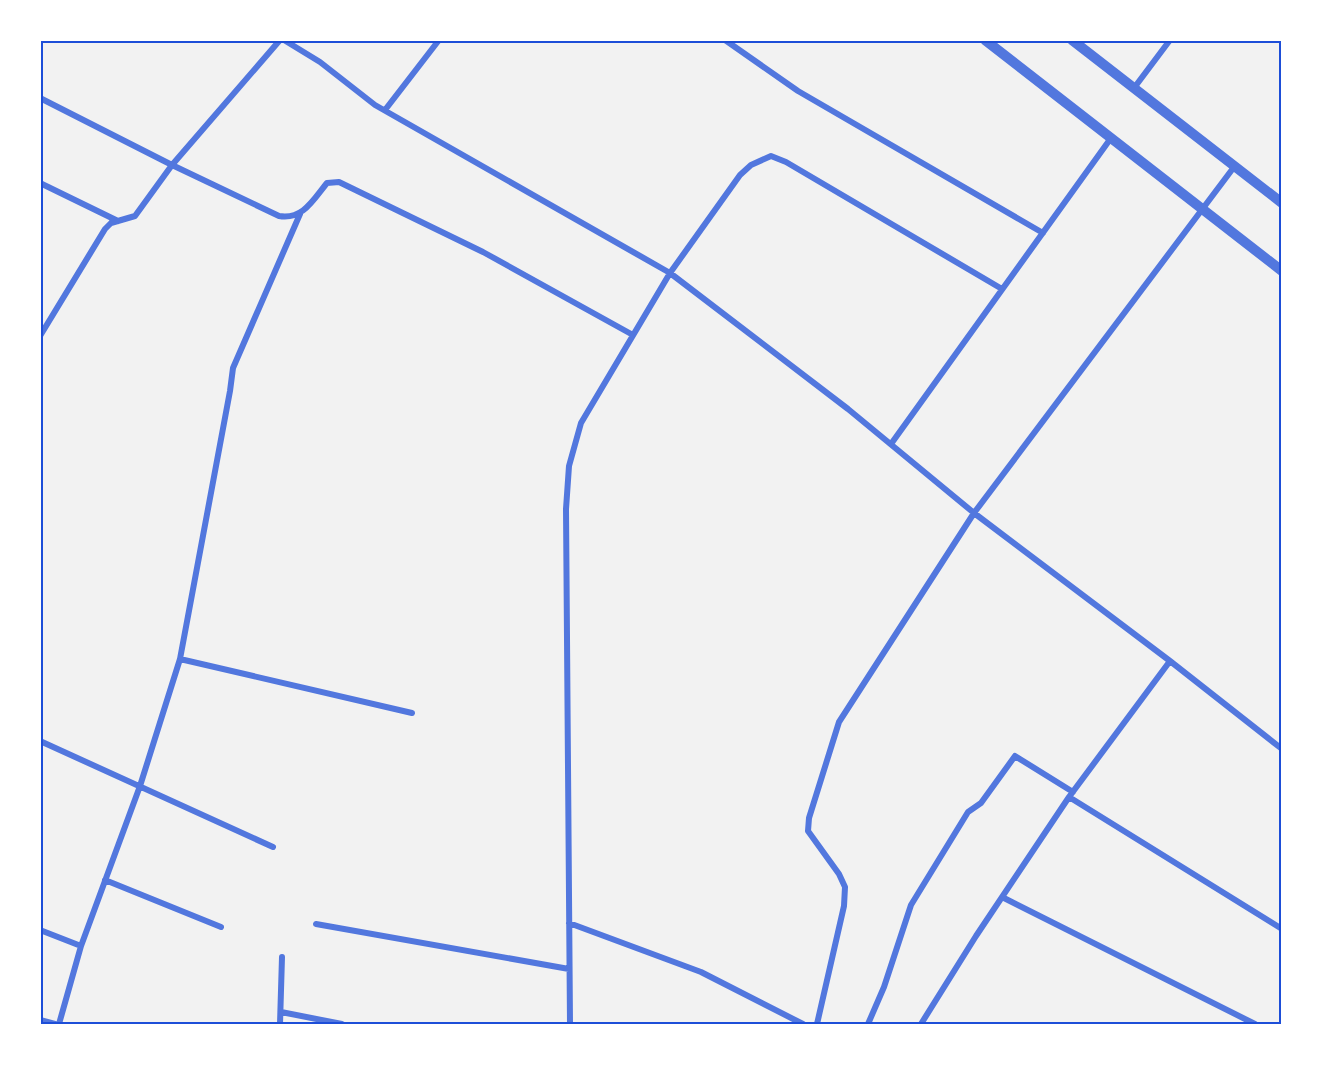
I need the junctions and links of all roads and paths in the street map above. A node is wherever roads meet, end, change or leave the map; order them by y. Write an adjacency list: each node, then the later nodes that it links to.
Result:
1 (282, 40): 9 (street); 11 (street)
2 (439, 40): 9 (street)
3 (725, 40): 18 (street)
4 (985, 40): 10 (street)
5 (1071, 40): 7 (street)
6 (1170, 40): 7 (street)
7 (1134, 88): 12 (street)
8 (40, 98): 11 (street)
9 (385, 110): 20 (street)
10 (1111, 138): 15 (street); 18 (street)
11 (172, 165): 16 (street); 17 (street)
12 (1234, 166): 14 (street); 15 (street)
13 (40, 183): 17 (street)
14 (1281, 203)
15 (1203, 210): 19 (street); 25 (street)
16 (300, 214): 22 (street); 26 (street)
17 (119, 221): 23 (street)
18 (1042, 233): 21 (street)
19 (1281, 271)
20 (670, 273): 21 (street); 22 (street); 24 (street)
21 (1002, 290): 24 (street)
22 (633, 335): 36 (street)
23 (40, 336)
24 (891, 444): 25 (street)
25 (974, 513): 27 (street); 51 (street)
26 (180, 659): 28 (street); 31 (street)
27 (1170, 661): 30 (street); 32 (street)
28 (412, 713)
29 (40, 741): 31 (street)
30 (1281, 749)
31 (140, 786): 33 (street); 34 (street)
32 (1071, 795): 35 (street); 39 (street); 52 (street)
33 (273, 847)
34 (105, 880): 38 (street); 41 (street)
35 (1002, 897): 53 (street); 54 (street)
36 (569, 923): 43 (street); 50 (street)
37 (316, 924): 43 (street)
38 (221, 927)
39 (1281, 929)
40 (40, 930): 41 (street)
41 (81, 946): 46 (street)
42 (282, 957): 44 (street)
43 (569, 969): 49 (street)
44 (281, 1012): 47 (street); 48 (street)
45 (40, 1020): 46 (street)
46 (57, 1024)
47 (280, 1024)
48 (342, 1024)
49 (570, 1024)
50 (802, 1024)
51 (818, 1024)
52 (868, 1024)
53 (921, 1024)
54 (1255, 1024)

